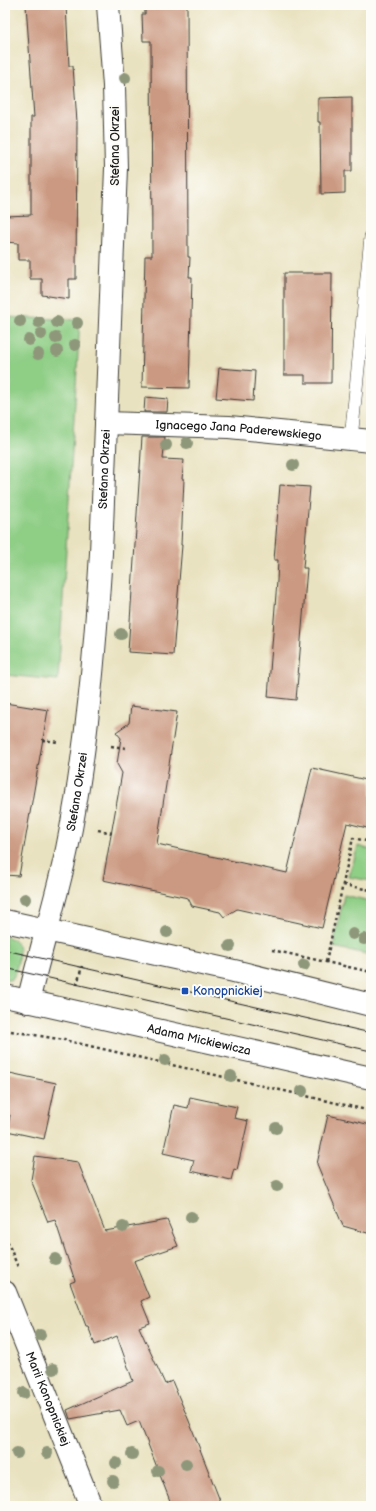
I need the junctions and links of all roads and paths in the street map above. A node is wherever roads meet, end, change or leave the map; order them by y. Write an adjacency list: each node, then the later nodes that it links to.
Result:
1 (108, 5): 3 (street, Stefana Okrzei)
2 (371, 237): 4 (lane)
3 (106, 423): 4 (street, Ignacego Jana Paderewskiego); 9 (street, Stefana Okrzei)
4 (361, 440)
5 (371, 842): 6 (path)
6 (343, 885): 7 (path); 10 (path)
7 (371, 890)
8 (5, 921): 9 (street)
9 (46, 930): 14 (street); 15 (street)
10 (326, 962)
11 (83, 963): 12 (path)
12 (76, 990)
13 (5, 996): 14 (street, Adama Mickiewicza)
14 (28, 1002): 19 (street, Adama Mickiewicza)
15 (371, 1005)
16 (5, 1030): 18 (path)
17 (66, 1033): 18 (path)
18 (64, 1040): 20 (path)
19 (371, 1078)
20 (371, 1111)
21 (5, 1292): 22 (street, Marii Konopnickiej)
22 (91, 1506)

